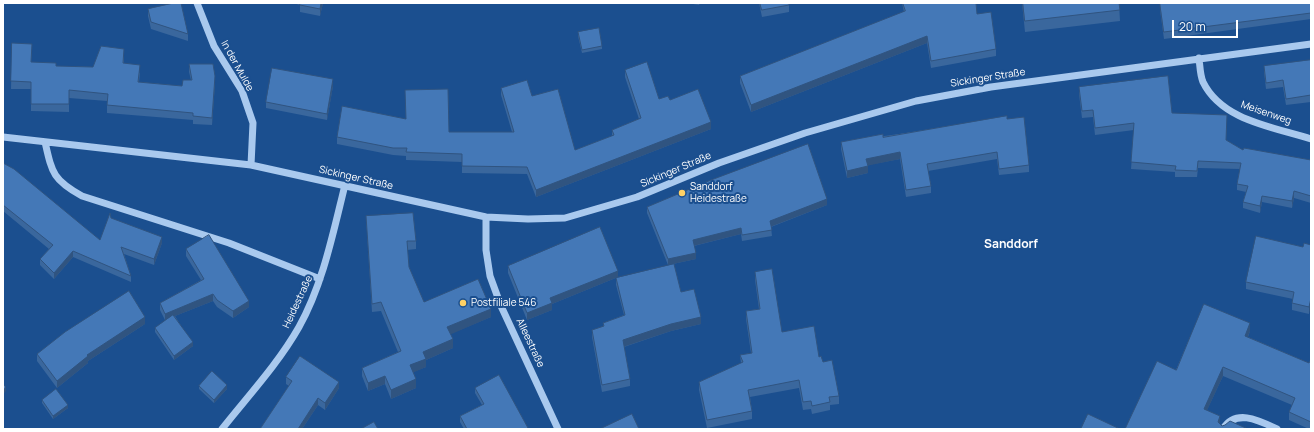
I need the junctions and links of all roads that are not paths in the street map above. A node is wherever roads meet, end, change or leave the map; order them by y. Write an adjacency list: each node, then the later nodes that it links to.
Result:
1 (197, 3): 7 (street, In der Mulde)
2 (1311, 44): 3 (street, Sickinger Straße)
3 (1198, 58): 5 (street, Meisenweg); 9 (street, Sickinger Straße)
4 (3, 137): 6 (street, Sickinger Straße)
5 (1311, 139)
6 (45, 142): 7 (street, Sickinger Straße); 10 (street)
7 (251, 165): 8 (street, Sickinger Straße)
8 (345, 185): 9 (street, Sickinger Straße); 10 (street, Heidestraße)
9 (486, 217): 12 (street, Alleestraße)
10 (320, 279): 11 (street, Heidestraße)
11 (222, 429)
12 (558, 429)
13 (1223, 429): 14 (street)
14 (1277, 429)

